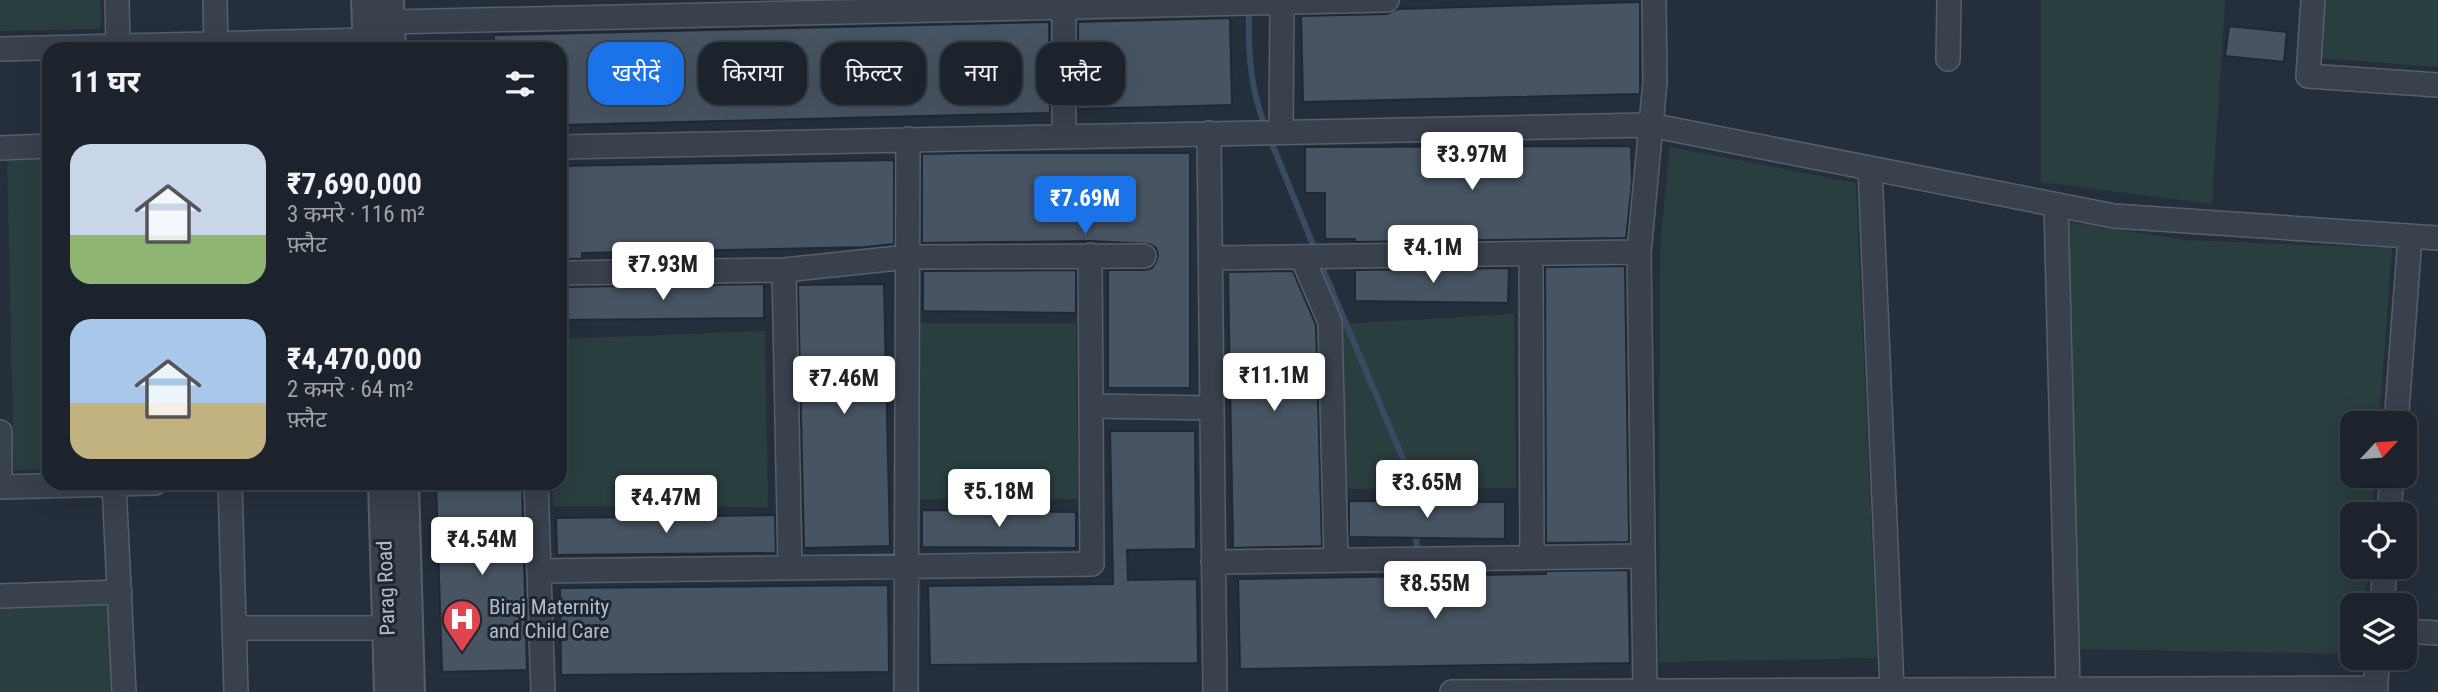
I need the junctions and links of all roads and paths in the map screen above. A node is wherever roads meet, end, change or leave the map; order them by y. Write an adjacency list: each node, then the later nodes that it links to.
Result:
1 (117, 0): 13 (street)
2 (215, 0): 14 (street)
3 (366, 0): 12 (street)
4 (1387, 0): 8 (street)
5 (1654, 0): 20 (street)
6 (1949, 0): 18 (street)
7 (2313, 0): 19 (street)
8 (1275, 2): 9 (street); 21 (street)
9 (1064, 4): 10 (street); 23 (street)
10 (686, 8): 11 (street)
11 (547, 9): 12 (street)
12 (381, 32): 15 (street)
13 (118, 42)
14 (216, 42)
15 (263, 42)
16 (42, 48): 17 (street)
17 (0, 49)
18 (1948, 58)
19 (2438, 85)
20 (1650, 125): 21 (street); 28 (street); 32 (street)
21 (1270, 132): 22 (street)
22 (1209, 133): 23 (street); 38 (street)
23 (1065, 136): 24 (street)
24 (908, 139): 26 (street); 36 (street)
25 (42, 146): 27 (street)
26 (567, 147)
27 (0, 148)
28 (1870, 168): 29 (street); 67 (street)
29 (2056, 205): 30 (street); 66 (street)
30 (2410, 237): 31 (street); 43 (street)
31 (2438, 239)
32 (1639, 252): 33 (street); 52 (street)
33 (1531, 254): 37 (street); 53 (street)
34 (1090, 255): 35 (street); 36 (street); 41 (street)
35 (1144, 256)
36 (908, 257): 39 (street); 56 (street)
37 (1305, 257): 38 (street); 54 (street)
38 (1211, 258): 42 (street)
39 (785, 270): 40 (street); 57 (street)
40 (567, 273)
41 (1091, 406): 42 (street); 56 (street)
42 (1212, 408): 55 (street)
43 (2397, 411)
44 (0, 432): 46 (street)
45 (42, 485): 46 (street)
46 (0, 486)
47 (114, 490): 59 (street)
48 (230, 490): 61 (street)
49 (383, 490): 62 (street, Parag Road)
50 (404, 490): 76 (street, Parag Road)
51 (536, 490): 58 (street)
52 (1643, 556): 53 (street); 68 (street)
53 (1532, 558): 54 (street)
54 (1336, 561): 55 (street)
55 (1213, 562): 79 (street)
56 (907, 566): 57 (street); 78 (street)
57 (790, 568): 58 (street)
58 (539, 571): 77 (street)
59 (120, 593): 60 (street); 73 (street)
60 (0, 596)
61 (234, 628): 62 (street); 74 (street)
62 (387, 628): 75 (street, Parag Road)
63 (2417, 632): 64 (street)
64 (2438, 633)
65 (2377, 670): 71 (street)
66 (2068, 688): 69 (street); 70 (street)
67 (1892, 689): 69 (street); 72 (street)
68 (1646, 690): 72 (street); 80 (street)
69 (2010, 690)
70 (2093, 690): 71 (street)
71 (2376, 690)
72 (1738, 691)
73 (124, 692)
74 (236, 692)
75 (389, 692)
76 (410, 692)
77 (543, 692)
78 (906, 692)
79 (1214, 692)
80 (1452, 692)

